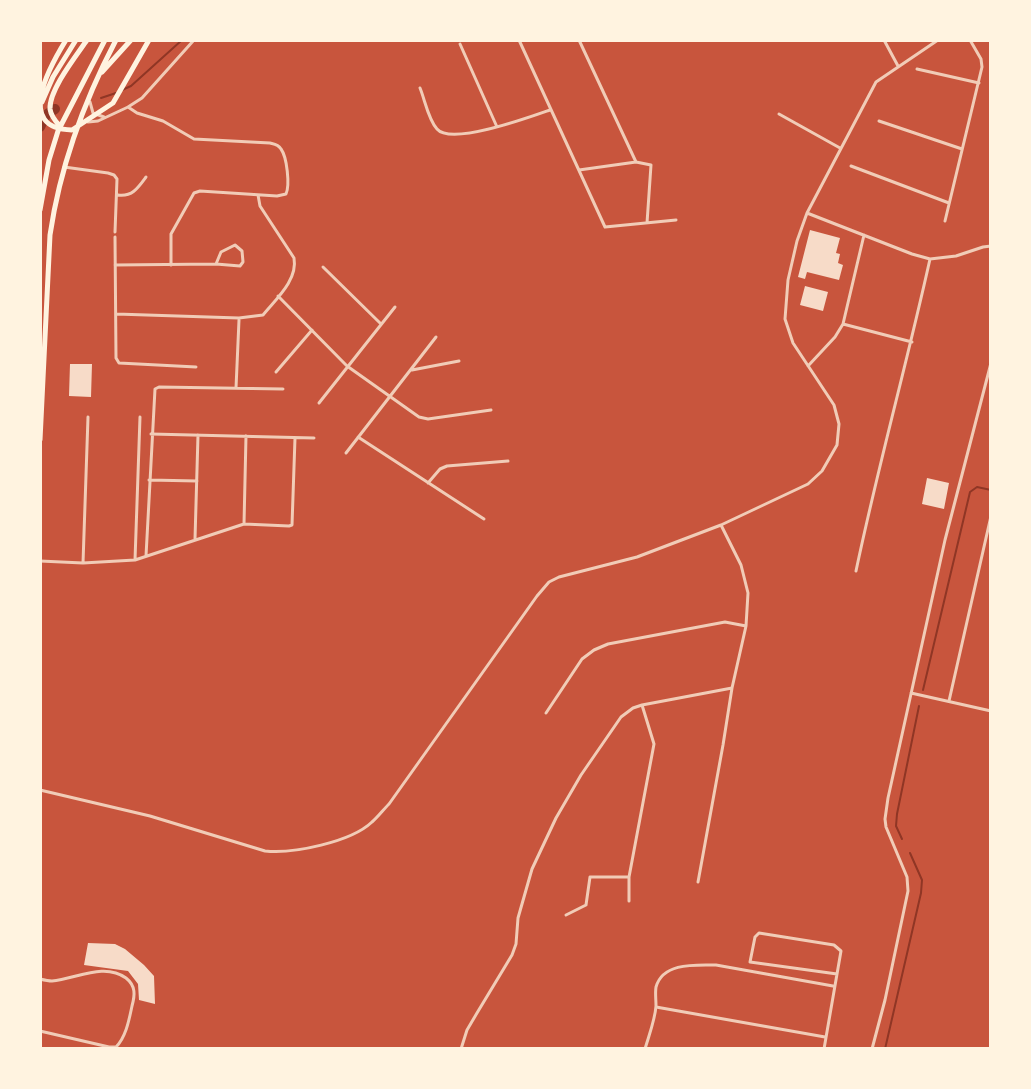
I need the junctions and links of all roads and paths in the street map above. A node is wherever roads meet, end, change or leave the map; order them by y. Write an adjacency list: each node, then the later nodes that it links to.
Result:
1 (66, 40): 28 (highway)
2 (76, 40): 22 (highway)
3 (87, 40): 28 (highway)
4 (105, 40): 40 (highway)
5 (116, 40): 17 (highway)
6 (131, 40): 17 (highway)
7 (149, 40): 28 (highway)
8 (194, 40): 21 (street)
9 (519, 40): 23 (street)
10 (579, 40): 32 (street)
11 (884, 40): 15 (street)
12 (938, 40): 15 (street)
13 (970, 40): 18 (street)
14 (460, 44): 27 (street)
15 (898, 66): 30 (street)
16 (917, 69): 18 (street)
17 (100, 74): 20 (highway)
18 (979, 83): 31 (street)
19 (420, 88): 27 (street)
20 (89, 98): 25 (street); 29 (highway)
21 (128, 107): 25 (street); 37 (street)
22 (40, 110)
23 (550, 110): 27 (street); 35 (street)
24 (779, 114): 30 (street)
25 (104, 117): 29 (street)
26 (879, 121): 31 (street)
27 (497, 127)
28 (64, 130)
29 (76, 131): 34 (highway)
30 (840, 148): 41 (street)
31 (962, 149): 39 (street)
32 (636, 162): 35 (street); 44 (street)
33 (851, 166): 39 (street)
34 (64, 167): 38 (street); 83 (highway)
35 (579, 170): 44 (street)
36 (146, 177): 38 (street)
37 (258, 194): 50 (street); 52 (street)
38 (118, 195): 49 (street)
39 (949, 203): 43 (street)
40 (40, 210)
41 (807, 213): 45 (street); 64 (street)
42 (676, 220): 44 (street)
43 (945, 221)
44 (647, 223)
45 (864, 235): 47 (street); 57 (street)
46 (991, 246): 47 (street)
47 (930, 259): 60 (street)
48 (216, 264): 48 (street); 50 (street)
49 (115, 265): 50 (street); 54 (street)
50 (171, 265)
51 (323, 267): 56 (street)
52 (278, 296): 55 (street); 58 (street)
53 (395, 307): 56 (street)
54 (116, 314): 55 (street); 65 (street)
55 (239, 318): 68 (street)
56 (381, 324): 63 (street)
57 (843, 324): 60 (street); 64 (street)
58 (312, 330): 63 (street); 67 (street)
59 (436, 337): 66 (street)
60 (912, 342): 98 (street)
61 (459, 361): 66 (street)
62 (991, 363): 72 (street)
63 (347, 366): 70 (street); 71 (street)
64 (808, 366): 92 (street)
65 (196, 367)
66 (410, 371): 70 (street)
67 (276, 372)
68 (236, 388): 69 (street); 77 (street)
69 (283, 389)
70 (389, 398): 74 (street); 80 (street)
71 (319, 403)
72 (982, 403): 73 (street); 101 (street)
73 (991, 405)
74 (491, 410)
75 (88, 417): 97 (street)
76 (140, 417): 95 (street)
77 (151, 434): 78 (street); 86 (street)
78 (198, 435): 79 (street); 87 (street)
79 (246, 436): 81 (street); 91 (street)
80 (358, 437): 84 (street); 88 (street)
81 (295, 438): 82 (street); 91 (street)
82 (314, 438)
83 (40, 440)
84 (346, 453)
85 (508, 461): 88 (street)
86 (149, 480): 87 (street); 94 (street)
87 (197, 481): 93 (street)
88 (428, 483): 90 (street)
89 (991, 516): 102 (street)
90 (484, 519)
91 (244, 524): 93 (street)
92 (721, 525): 99 (street); 106 (street)
93 (195, 539): 94 (street)
94 (146, 556): 95 (street)
95 (135, 560): 97 (street)
96 (40, 561): 97 (street)
97 (83, 563)
98 (856, 571)
99 (746, 626): 100 (street); 105 (street)
100 (732, 688): 103 (street); 108 (street)
101 (911, 693): 102 (street); 120 (street)
102 (949, 701): 104 (street)
103 (642, 705): 107 (street); 117 (street)
104 (991, 711)
105 (546, 713)
106 (40, 790)
107 (629, 877): 109 (street); 110 (street)
108 (698, 882)
109 (629, 901)
110 (566, 915)
111 (837, 974): 111 (street); 113 (street)
112 (40, 979): 115 (street)
113 (835, 986): 114 (street); 116 (street)
114 (656, 1007): 116 (street); 118 (street)
115 (40, 1031)
116 (826, 1037): 119 (street)
117 (461, 1049)
118 (645, 1049)
119 (824, 1049)
120 (872, 1049)

